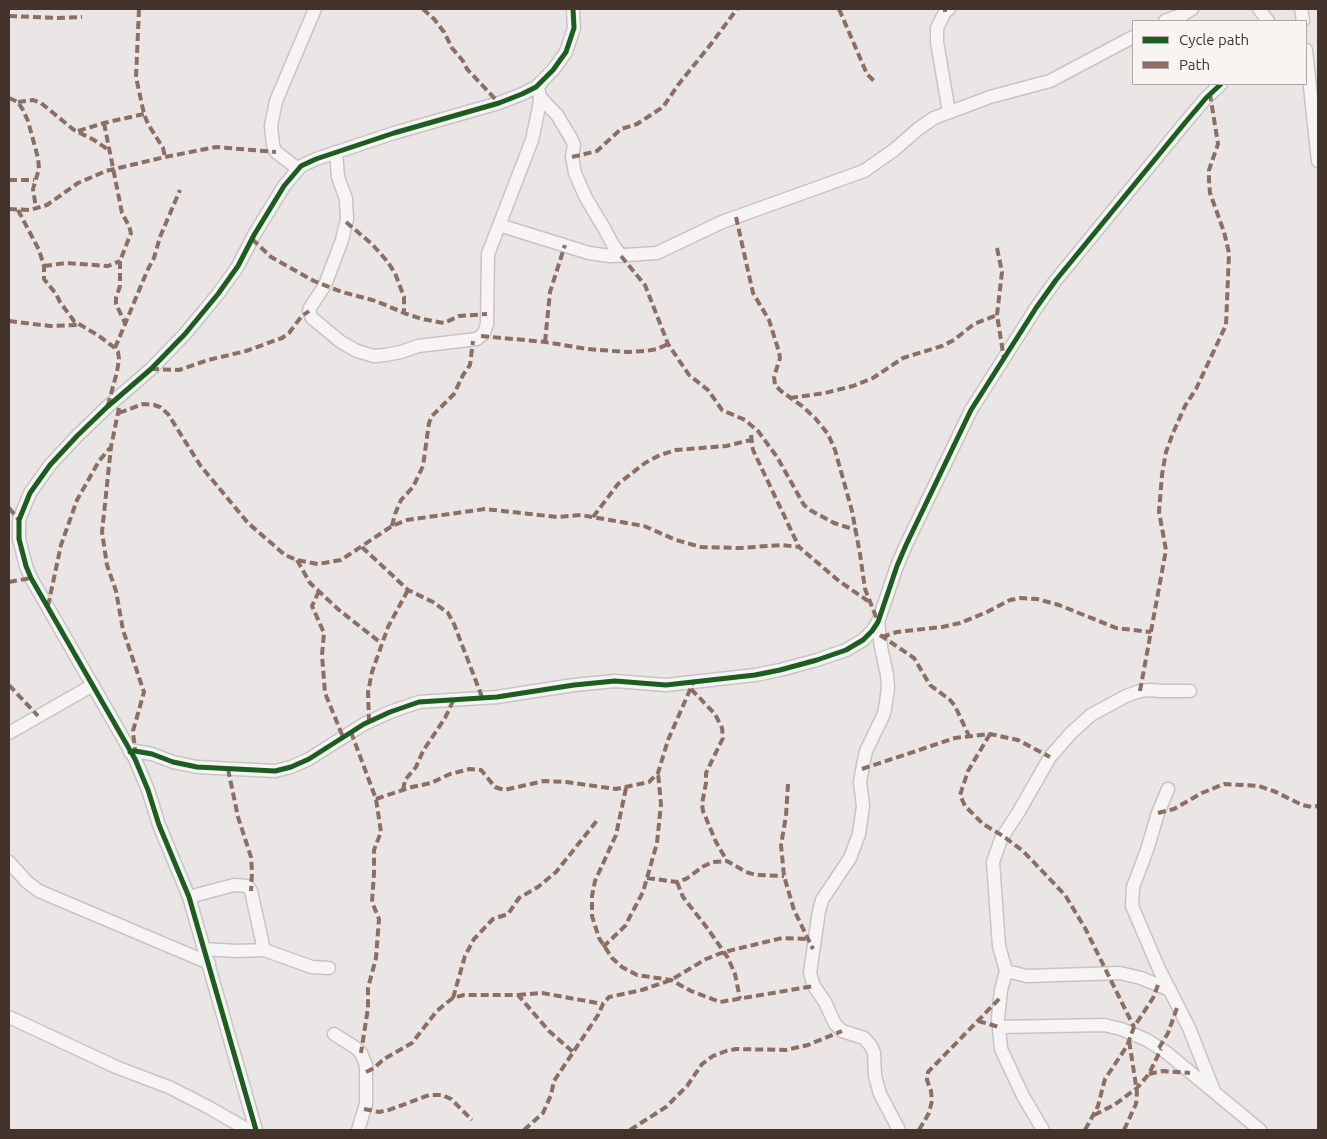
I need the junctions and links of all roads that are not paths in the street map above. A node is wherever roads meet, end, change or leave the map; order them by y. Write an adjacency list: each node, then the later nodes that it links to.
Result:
1 (315, 9): 14 (street)
2 (573, 9): 8 (street)
3 (949, 9): 11 (street)
4 (1192, 9): 5 (street)
5 (1168, 20)
6 (1132, 38): 11 (street)
7 (1307, 63): 13 (street)
8 (545, 79): 10 (street); 12 (street)
9 (1220, 85): 17 (street)
10 (540, 97): 15 (street); 16 (street)
11 (949, 112): 16 (street)
12 (336, 152): 14 (street); 15 (street)
13 (1318, 161)
14 (298, 169): 18 (street)
15 (499, 225): 16 (street)
16 (621, 256)
17 (878, 622): 21 (street); 38 (street)
18 (93, 685): 20 (street); 21 (street)
19 (1190, 690): 29 (street)
20 (9, 733)
21 (130, 752): 24 (street)
22 (1168, 789): 30 (street)
23 (9, 862): 27 (street)
24 (189, 897): 25 (street); 26 (street)
25 (204, 950): 26 (street); 27 (street)
26 (264, 950): 28 (street)
27 (209, 963): 36 (street)
28 (329, 968)
29 (1006, 971): 30 (street); 32 (street)
30 (1170, 990): 34 (street)
31 (9, 1017): 35 (street)
32 (999, 1027): 34 (street); 39 (street)
33 (334, 1034): 37 (street)
34 (1214, 1091): 40 (street)
35 (248, 1130)
36 (256, 1130)
37 (358, 1130)
38 (899, 1130)
39 (1043, 1130)
40 (1260, 1130)

